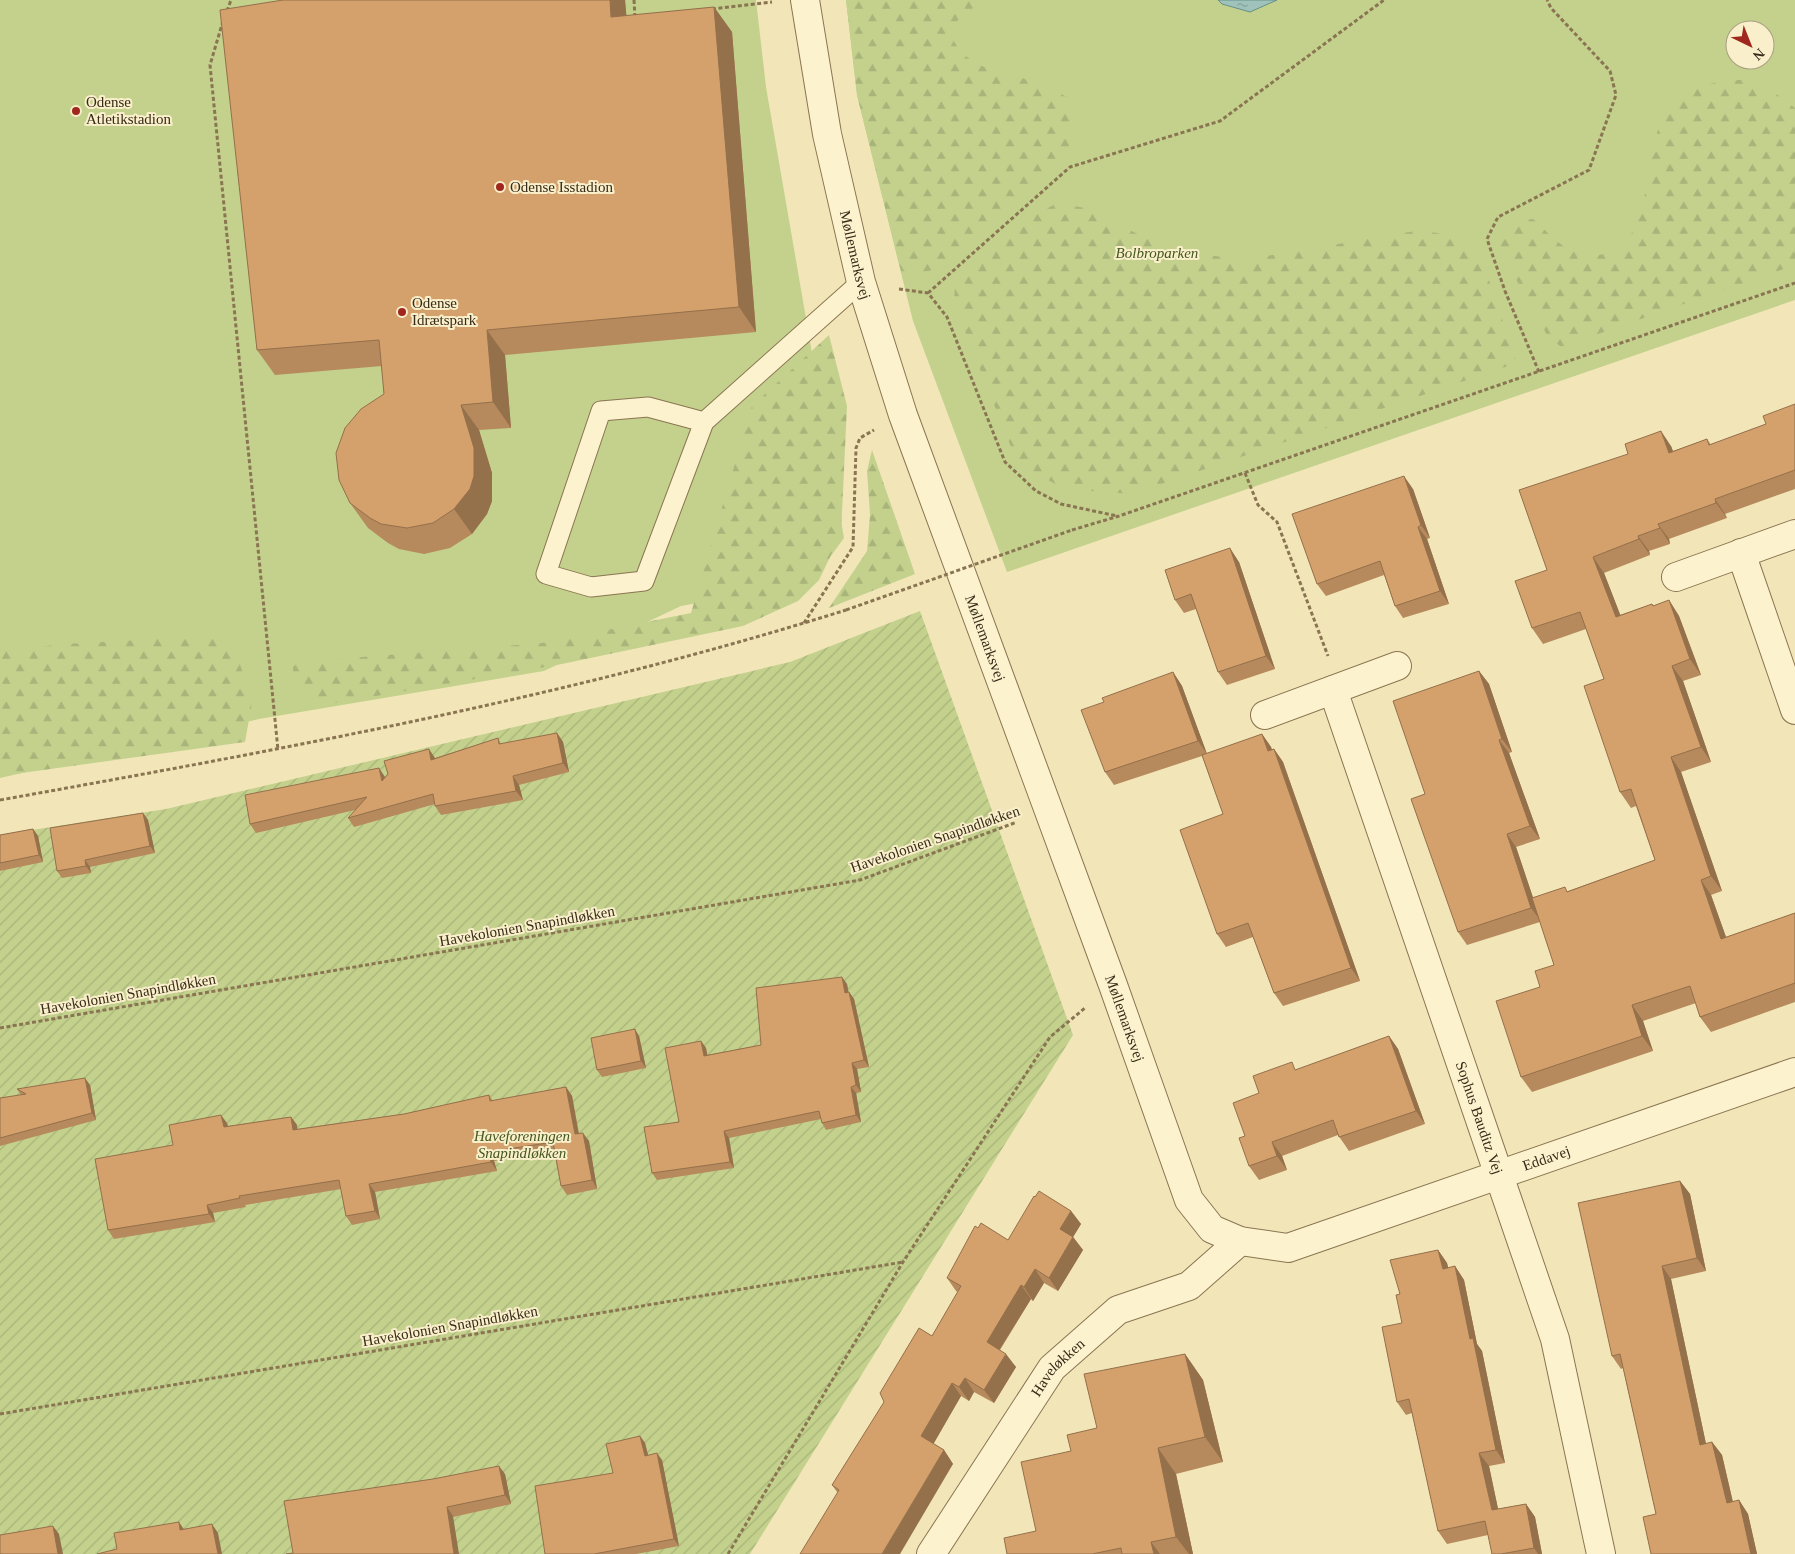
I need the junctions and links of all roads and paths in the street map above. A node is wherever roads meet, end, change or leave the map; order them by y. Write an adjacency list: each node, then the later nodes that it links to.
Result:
1 (231, 0): 26 (path)
2 (634, 0): 8 (path)
3 (1384, 0): 12 (path)
4 (1548, 0): 13 (path)
5 (792, 1): 6 (path); 10 (street, Møllemarksvej)
6 (702, 10)
7 (645, 18): 8 (path)
8 (635, 19): 9 (path)
9 (627, 20)
10 (861, 282): 12 (path); 14 (street, Møllemarksvej); 15 (lane)
11 (1795, 283): 13 (path)
12 (928, 294): 17 (path)
13 (1539, 372): 16 (path)
14 (903, 415): 21 (path); 28 (street, Møllemarksvej)
15 (704, 422): 15 (lane)
16 (1245, 473): 17 (path); 23 (path)
17 (1119, 516): 21 (path, bridge)
18 (1795, 534): 19 (street)
19 (1741, 553): 20 (street); 24 (street)
20 (1676, 577)
21 (804, 624): 26 (path)
22 (1397, 666): 23 (street)
23 (1336, 688): 25 (street); 32 (street, Sophus Bauditz Vej)
24 (1795, 710)
25 (1265, 715)
26 (278, 750): 27 (path)
27 (0, 800)
28 (1048, 811): 29 (street, Møllemarksvej); 30 (path, Havekolonien Snapindløkken)
29 (1113, 985): 33 (street, Møllemarksvej); 34 (path)
30 (0, 1028)
31 (1795, 1072): 32 (street, Eddavej)
32 (1500, 1175): 33 (street, Eddavej); 38 (street, Sophus Bauditz Vej)
33 (1240, 1241): 37 (street, Haveløkken)
34 (903, 1262): 35 (path, Havekolonien Snapindløkken); 36 (path)
35 (0, 1414)
36 (728, 1554)
37 (931, 1554)
38 (1601, 1554)

